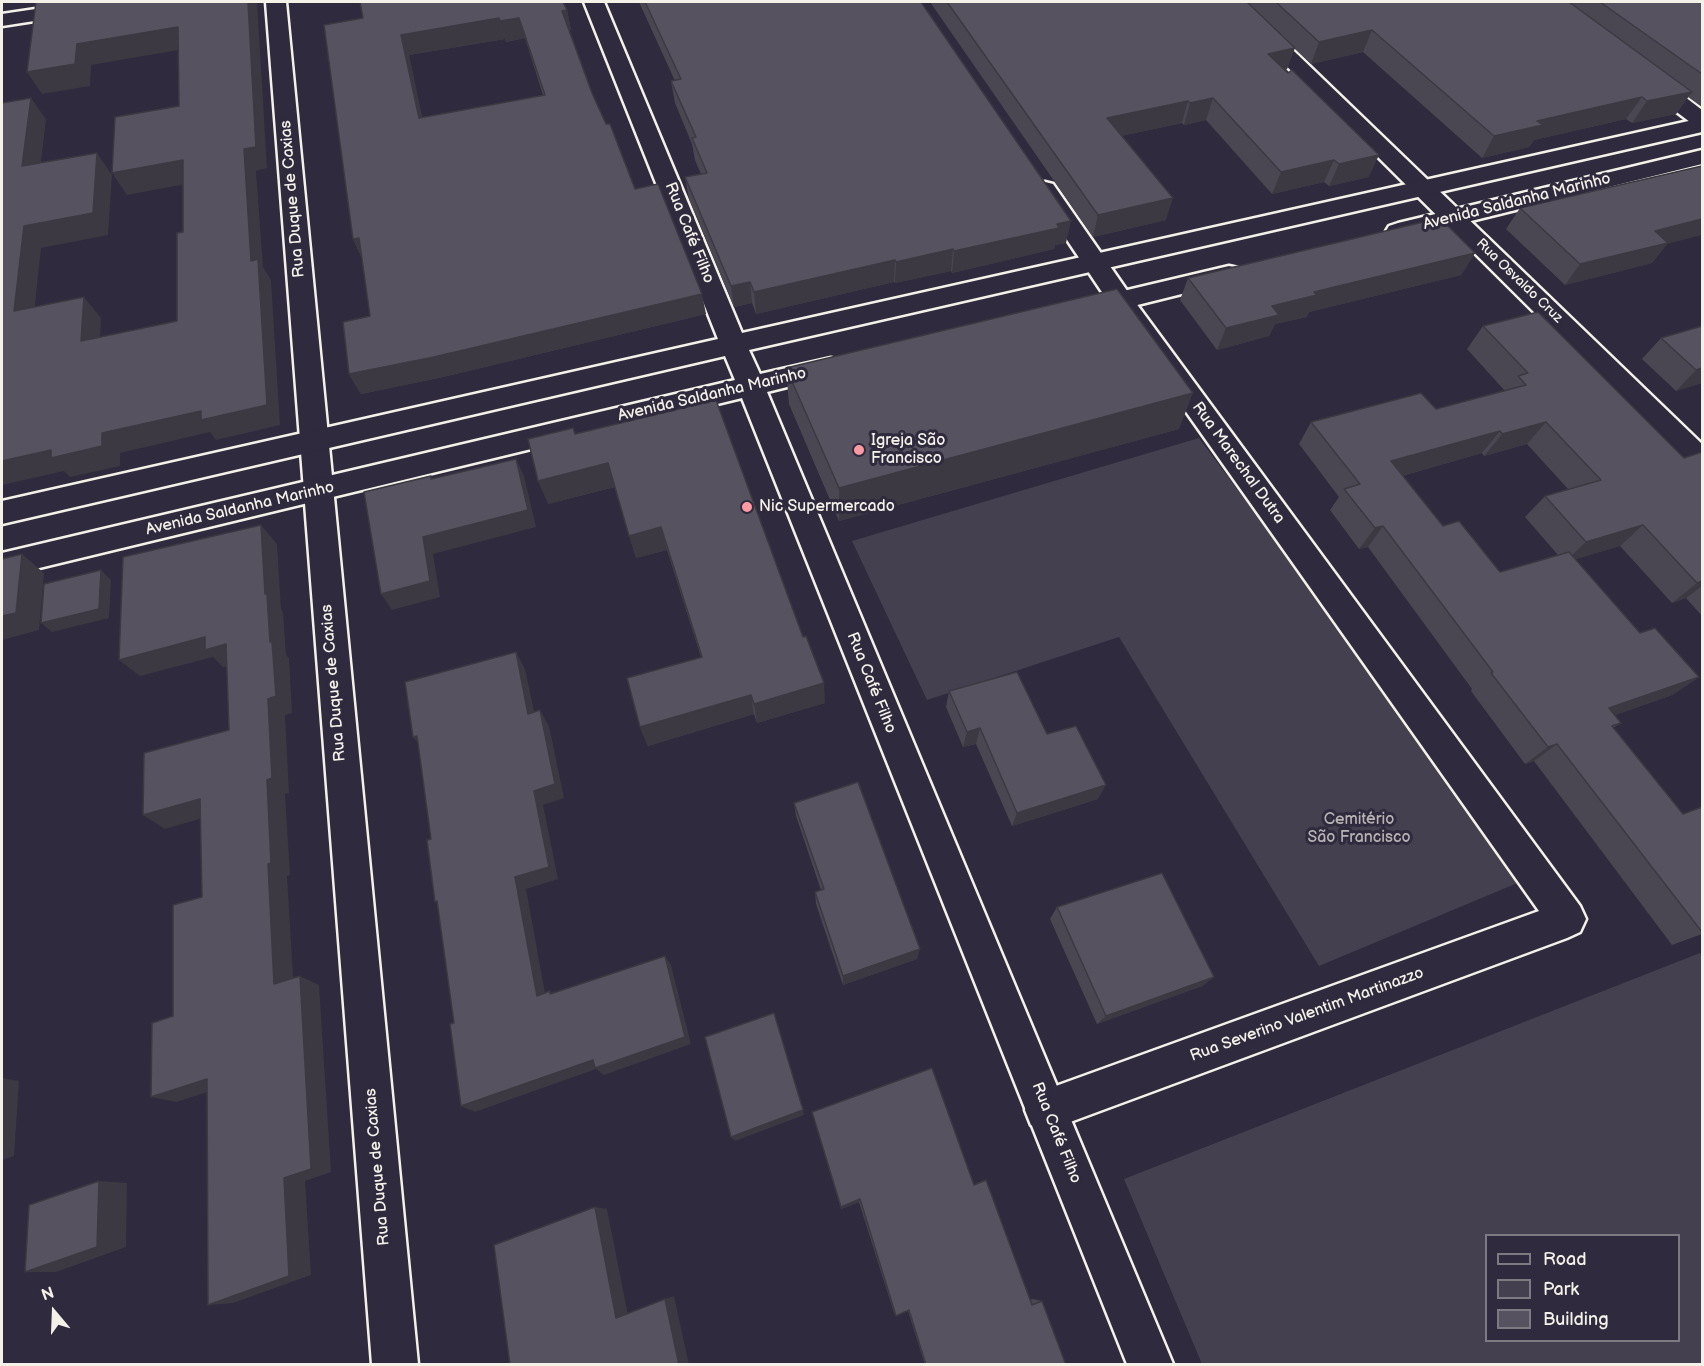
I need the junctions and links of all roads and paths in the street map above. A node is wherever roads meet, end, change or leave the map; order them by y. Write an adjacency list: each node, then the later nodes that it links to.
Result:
1 (118, 2): 5 (street)
2 (276, 2): 21 (street, Rua Duque de Caxias)
3 (594, 2): 18 (street, Rua Café Filho)
4 (1232, 2): 11 (street, Rua Osvaldo Cruz)
5 (2, 20)
6 (1627, 64): 7 (street)
7 (1702, 120)
8 (1702, 125): 11 (street, Avenida Saldanha Marinho)
9 (1702, 156): 12 (street, Avenida Saldanha Marinho)
10 (1028, 165): 14 (street, Rua Marechal Dutra)
11 (1421, 187): 12 (street, Rua Osvaldo Cruz); 14 (street, Avenida Saldanha Marinho)
12 (1454, 218): 13 (street, Avenida Saldanha Marinho); 22 (street, Rua Osvaldo Cruz)
13 (1373, 238)
14 (1094, 262): 16 (street, Rua Marechal Dutra); 18 (street, Avenida Saldanha Marinho)
15 (1259, 266): 16 (street)
16 (1121, 301): 17 (street); 26 (street, Rua Marechal Dutra)
17 (1051, 317)
18 (734, 345): 20 (street, Rua Café Filho); 21 (street, Avenida Saldanha Marinho)
19 (854, 362): 20 (street, Avenida Saldanha Marinho)
20 (749, 385): 23 (street, Avenida Saldanha Marinho); 27 (street, Rua Café Filho)
21 (314, 441): 23 (street, Rua Duque de Caxias); 24 (street, Avenida Saldanha Marinho)
22 (1702, 461)
23 (317, 490): 25 (street, Avenida Saldanha Marinho); 28 (street, Rua Duque de Caxias)
24 (2, 513)
25 (2, 565)
26 (1567, 920): 27 (street, Rua Severino Valentim Martinazzo)
27 (1046, 1110): 29 (street, Rua Café Filho)
28 (395, 1365)
29 (1150, 1365)

